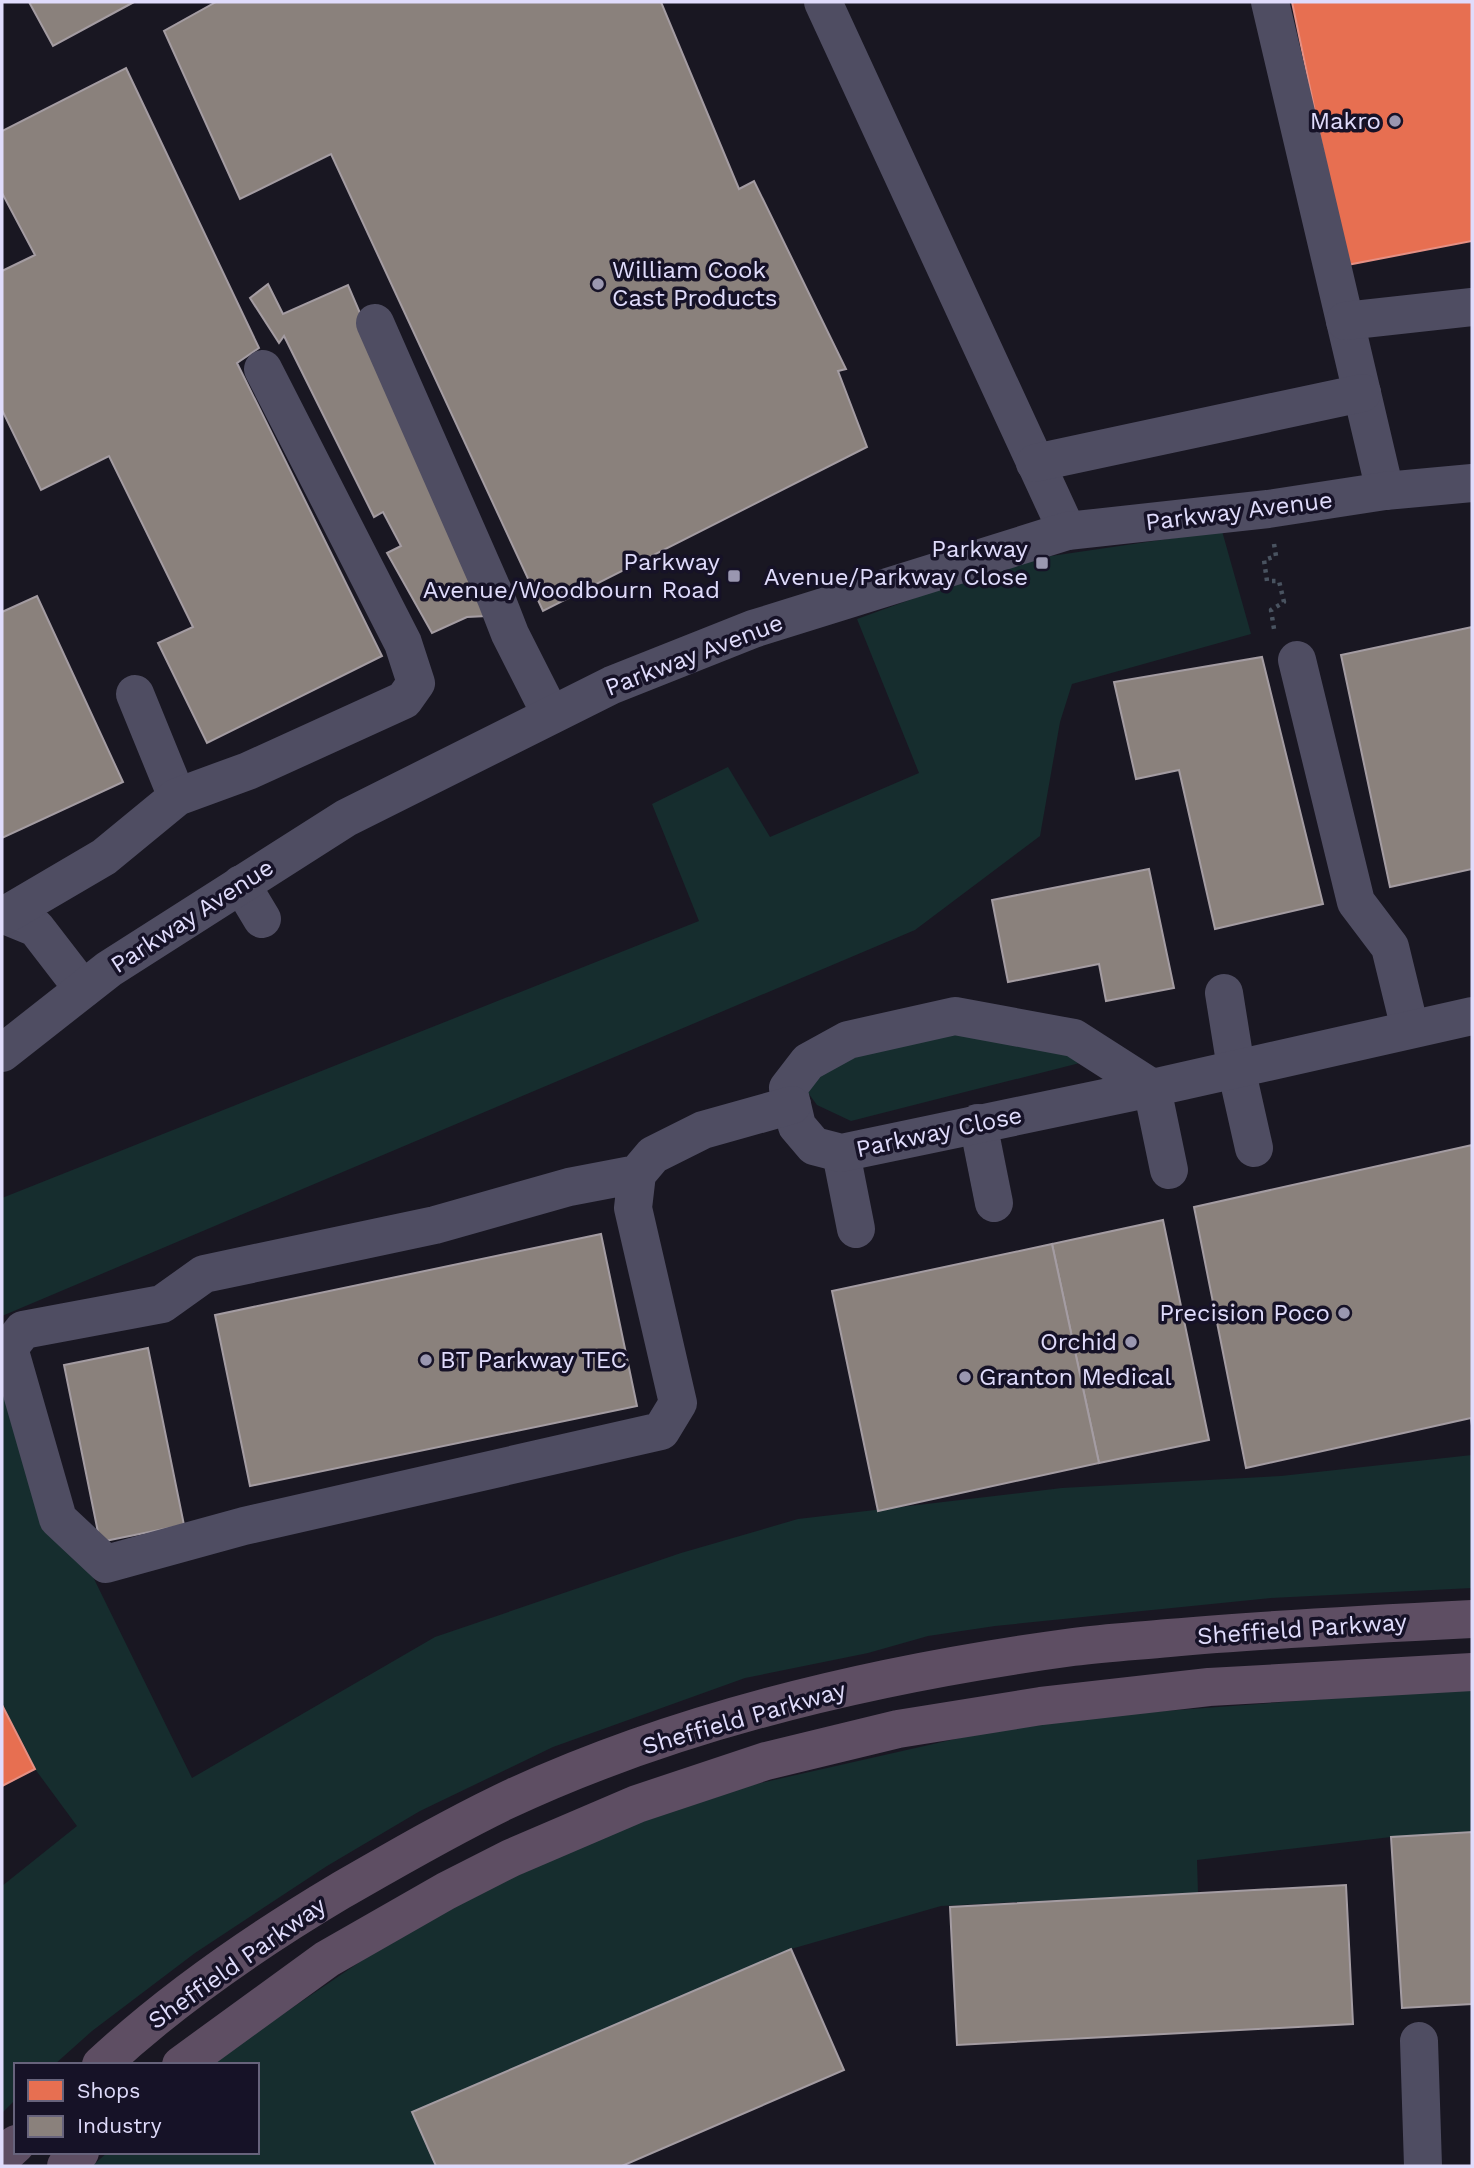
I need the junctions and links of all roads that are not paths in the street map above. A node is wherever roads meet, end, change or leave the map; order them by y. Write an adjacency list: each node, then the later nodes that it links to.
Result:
1 (823, 2): 8 (street)
2 (1270, 2): 4 (street)
3 (1472, 307): 4 (street)
4 (1345, 321): 7 (street)
5 (375, 323): 14 (street)
6 (263, 369): 15 (street)
7 (1362, 393): 8 (street); 10 (street)
8 (1035, 463): 11 (street)
9 (1472, 483): 10 (street, Parkway Avenue)
10 (1385, 491): 11 (street, Parkway Avenue)
11 (1067, 531): 14 (street, Parkway Avenue)
12 (1297, 660): 22 (street)
13 (135, 694): 15 (street)
14 (551, 715): 16 (street, Parkway Avenue)
15 (177, 797): 17 (street)
16 (241, 884): 18 (street); 19 (street, Parkway Avenue)
17 (3, 915): 19 (street)
18 (262, 919)
19 (83, 989): 23 (street, Parkway Avenue)
20 (1224, 993): 24 (street)
21 (1472, 1016): 22 (street, Parkway Close)
22 (1410, 1029): 24 (street, Parkway Close)
23 (2, 1054)
24 (1236, 1068): 25 (street, Parkway Close); 28 (street)
25 (1152, 1088): 26 (street); 27 (street, Parkway Close); 30 (street)
26 (792, 1105): 29 (street, Parkway Close); 31 (street)
27 (978, 1123): 29 (street, Parkway Close); 32 (street)
28 (1254, 1148)
29 (841, 1153): 33 (street)
30 (1170, 1170)
31 (637, 1174): 31 (street)
32 (994, 1203)
33 (856, 1230)
34 (1472, 1619): 37 (highway, Sheffield Parkway)
35 (1472, 1672): 38 (highway, Sheffield Parkway)
36 (1419, 2041): 39 (street)
37 (103, 2063)
38 (184, 2063)
39 (1423, 2166)

